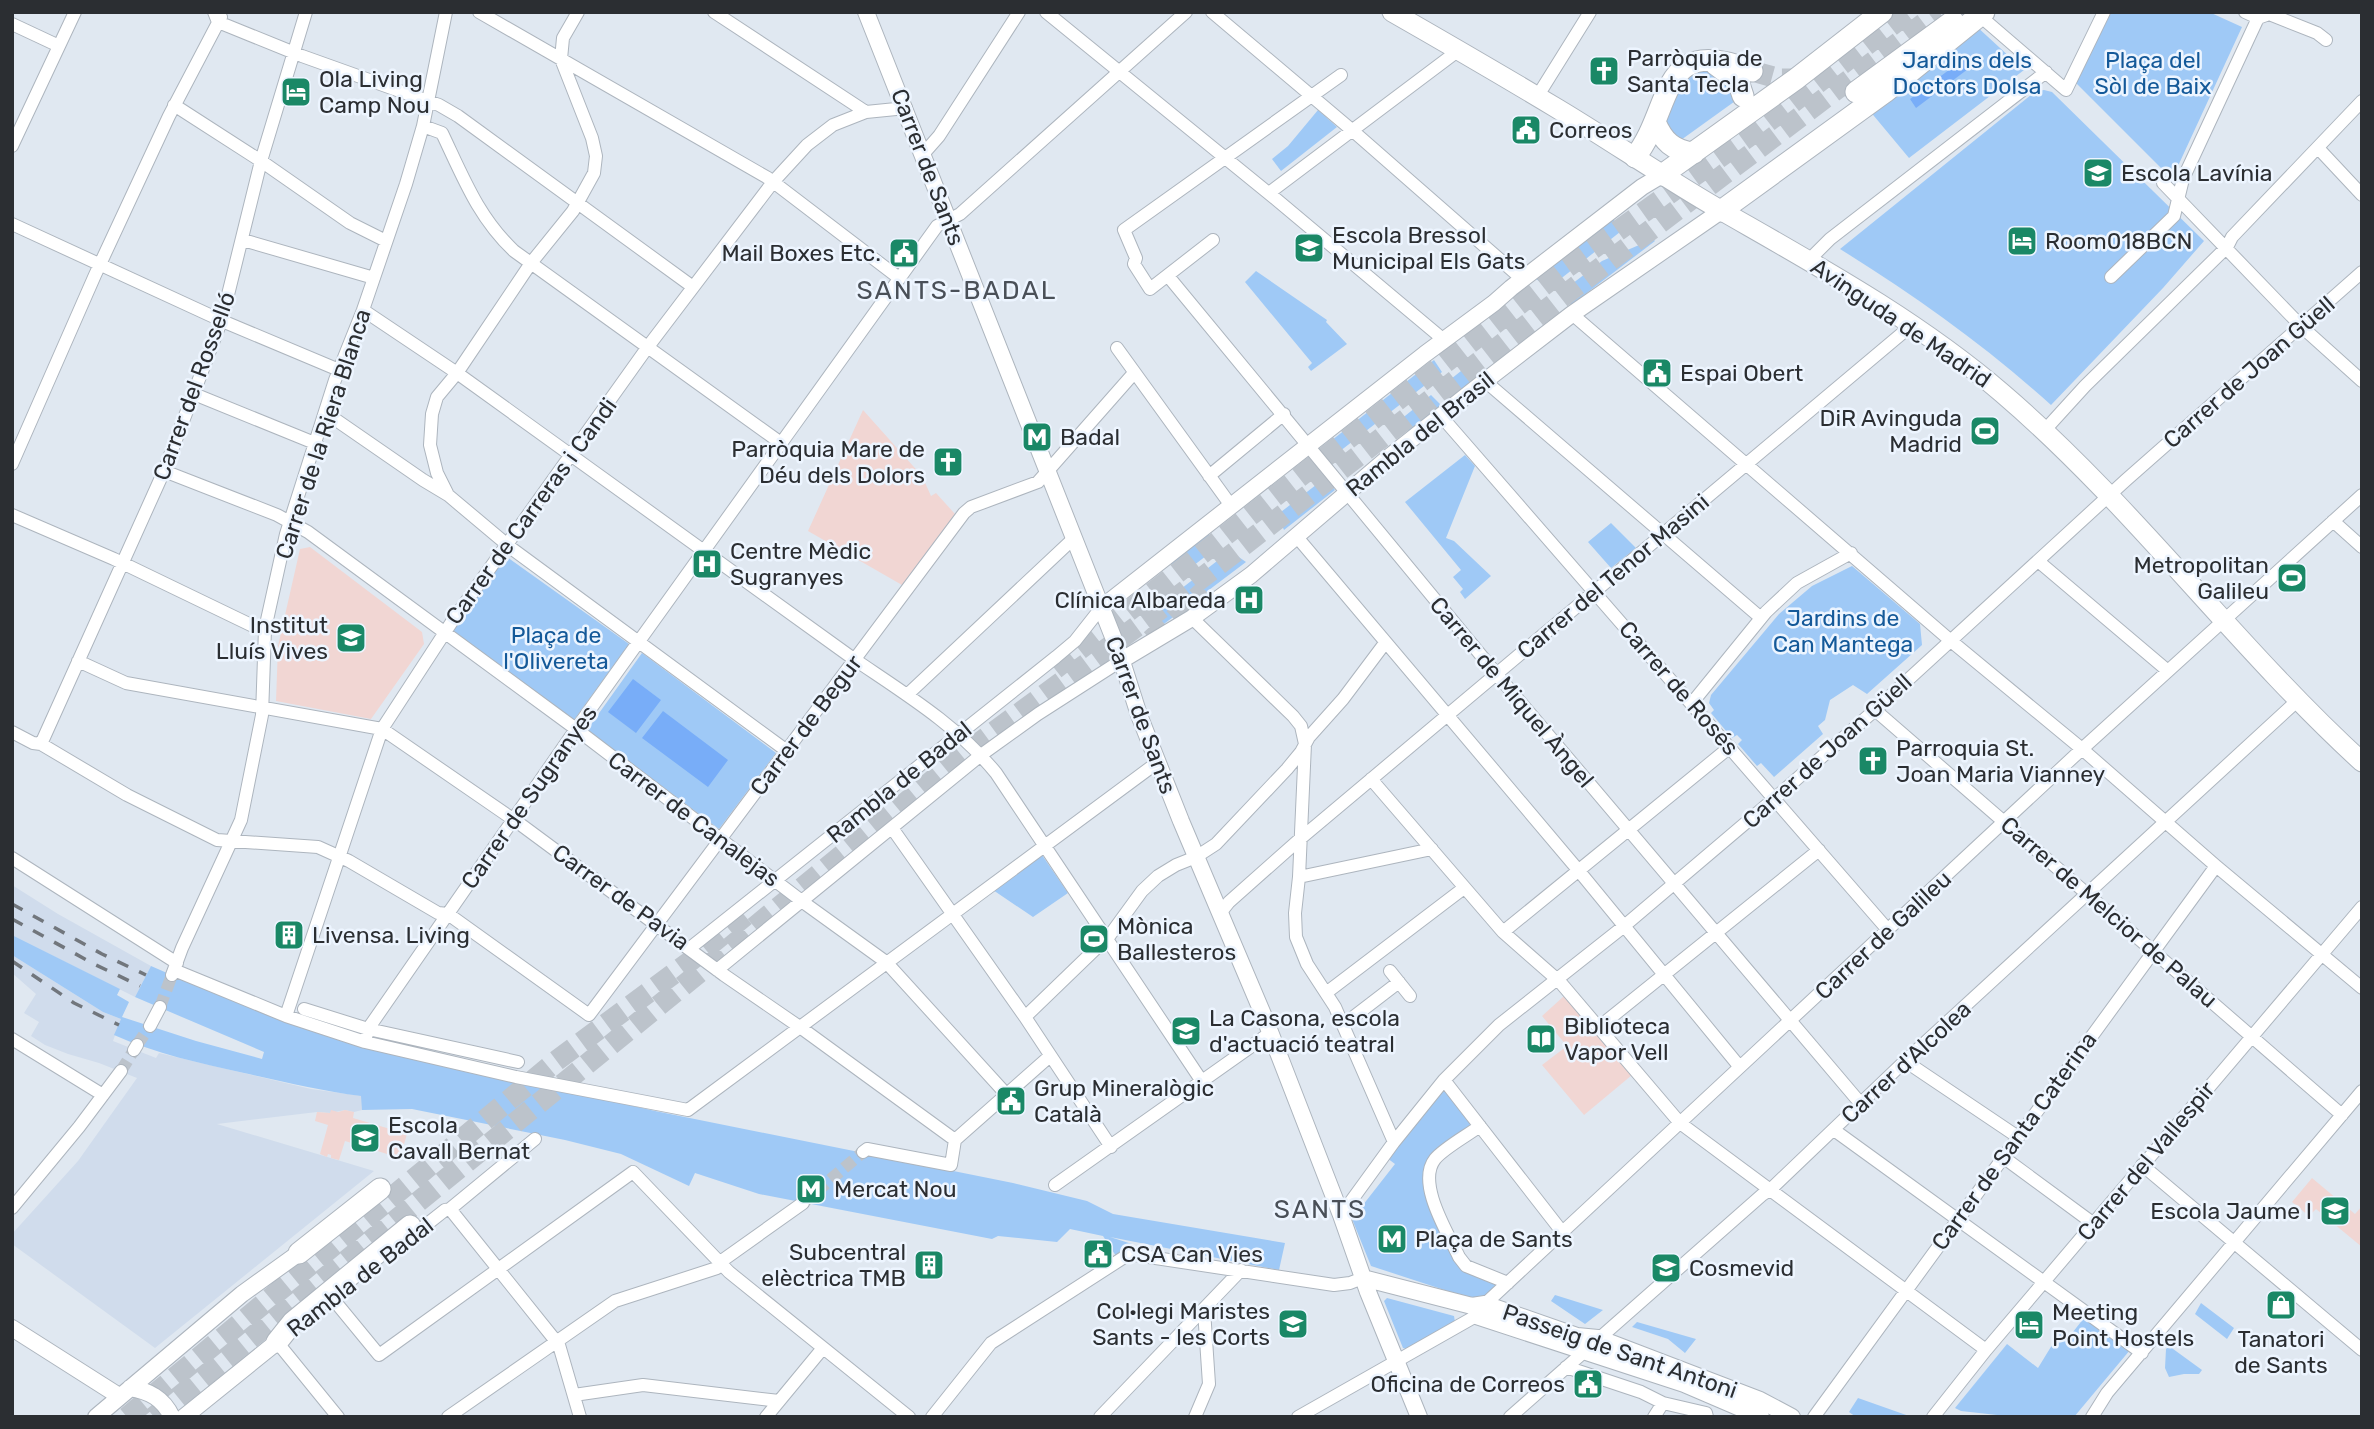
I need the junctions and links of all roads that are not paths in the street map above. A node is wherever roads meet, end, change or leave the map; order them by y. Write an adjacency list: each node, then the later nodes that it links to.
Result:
1 (75, 12): 22 (street)
2 (306, 12): 24 (street, Carrer del Rosselló)
3 (446, 12): 36 (street, Carrer de la Riera Blanca)
4 (479, 12): 25 (street)
5 (578, 12): 25 (street)
6 (714, 12): 39 (street)
7 (866, 12): 38 (street, Carrer de Sants)
8 (1019, 12): 45 (street)
9 (1046, 12): 27 (street)
10 (1186, 12): 27 (street, Carrer de Sugranyes)
11 (1212, 12): 32 (street)
12 (1392, 12): 23 (main road, Avinguda de Madrid)
13 (1590, 12): 34 (street)
14 (1882, 12): 46 (main road)
15 (2104, 12): 29 (street)
16 (2245, 12): 19 (street)
17 (1977, 13): 29 (street); 31 (main road); 57 (main road)
18 (219, 15): 24 (street); 37 (street)
19 (2258, 18): 21 (street); 55 (street)
20 (12, 24): 22 (street)
21 (2326, 40)
22 (59, 46): 43 (street)
23 (1459, 50): 34 (main road, Avinguda de Madrid); 42 (street)
24 (295, 53): 36 (street); 49 (street, Carrer del Rosselló)
25 (561, 59): 51 (street); 56 (street)
26 (1710, 61): 28 (main road); 33 (main road); 40 (main road)
27 (1118, 71): 48 (street); 58 (street, Carrer de Sugranyes)
28 (1752, 71)
29 (2046, 72): 64 (street)
30 (1341, 75): 32 (street)
31 (1856, 92)
32 (1311, 96): 42 (street); 48 (street)
33 (1743, 96)
34 (1537, 97): 47 (main road, Avinguda de Madrid)
35 (2362, 101): 44 (street)
36 (428, 102): 41 (street, Carrer de la Riera Blanca); 56 (street)
37 (174, 105): 49 (street); 66 (street)
38 (906, 108): 39 (street, Carrer de Carreras i Candi); 45 (street, Carrer de Sants)
39 (866, 112): 51 (street, Carrer de Carreras i Candi)
40 (1655, 122): 46 (main road); 47 (main road)
41 (423, 126): 62 (street, Carrer de la Riera Blanca); 65 (street)
42 (1353, 131): 53 (street); 72 (street)
43 (12, 146)
44 (2318, 148): 54 (street); 63 (street)
45 (924, 153): 58 (street, Carrer de Sants)
46 (1694, 153): 50 (main road)
47 (1635, 157): 50 (main road, Avinguda de Madrid)
48 (1226, 158): 53 (street); 68 (street)
49 (261, 161): 60 (street, Carrer del Rosselló); 62 (street)
50 (1662, 175): 57 (main road, Avinguda de Madrid); 72 (street)
51 (773, 182): 71 (street); 73 (street, Carrer de Carreras i Candi)
52 (2163, 183): 55 (street)
53 (1269, 194): 79 (street)
54 (2362, 195)
55 (2179, 198): 63 (street); 69 (street)
56 (577, 203): 65 (street); 73 (street)
57 (1721, 211): 64 (main road, Avinguda de Madrid); 75 (street, Rambla del Brasil)
58 (949, 221): 71 (street, Carrer de Sugranyes); 98 (street, Carrer de Sants)
59 (12, 224): 66 (street)
60 (243, 240): 70 (street); 76 (street, Carrer del Rosselló)
61 (1213, 240): 68 (street)
62 (386, 241): 70 (street, Carrer de la Riera Blanca)
63 (2227, 247): 78 (street); 91 (street)
64 (1809, 260): 77 (main road, Avinguda de Madrid)
65 (531, 263): 80 (street); 83 (street)
66 (101, 265): 76 (street); 96 (street)
67 (2362, 272): 78 (street, Carrer de Joan Güell)
68 (1168, 276): 89 (street, Carrer de Miquel Àngel)
69 (2111, 277)
70 (374, 278): 74 (street, Carrer de la Riera Blanca)
71 (899, 278): 92 (street, Carrer de Sugranyes)
72 (1522, 279): 79 (street)
73 (693, 287): 80 (street, Carrer de Carreras i Candi)
74 (363, 310): 82 (street, Carrer de la Riera Blanca); 83 (street)
75 (1572, 314): 86 (street, Rambla del Brasil); 97 (street)
76 (222, 319): 82 (street); 87 (street, Carrer del Rosselló)
77 (1912, 325): 91 (main road, Avinguda de Madrid); 97 (street, Carrer del Tenor Masini)
78 (2302, 327): 85 (street); 104 (street, Carrer de Joan Güell)
79 (1444, 340): 94 (street)
80 (648, 348): 92 (street); 95 (street, Carrer de Carreras i Candi)
81 (1117, 348): 84 (street)
82 (339, 370): 88 (street, Carrer de la Riera Blanca)
83 (457, 373): 95 (street); 102 (street)
84 (1135, 373): 98 (street, Carrer de Begur); 100 (street)
85 (2362, 380)
86 (1485, 381): 90 (street, Rambla del Brasil); 109 (street)
87 (194, 394): 93 (street); 99 (street, Carrer del Rosselló)
88 (326, 413): 93 (street, Carrer de la Riera Blanca); 102 (street)
89 (1284, 414): 94 (street, Carrer de Miquel Àngel); 100 (street)
90 (1441, 416): 101 (street, Rambla del Brasil); 118 (street, Carrer de Rosés)
91 (2045, 431): 104 (main road, Avinguda de Madrid)
92 (781, 443): 114 (street, Carrer de Sugranyes)
93 (317, 444): 107 (street, Carrer de la Riera Blanca)
94 (1309, 445): 101 (street, Carrer de Miquel Àngel); 105 (street)
95 (571, 456): 112 (street, Carrer de Carreras i Candi); 114 (street)
96 (12, 464)
97 (1747, 464): 109 (street, Carrer del Tenor Masini); 115 (street)
98 (1048, 470): 111 (street, Carrer de Sants); 128 (street, Carrer de Begur)
99 (163, 471): 107 (street, Carrer de Canalejas); 117 (street, Carrer del Rosselló)
100 (1209, 476): 105 (street)
101 (1346, 494): 110 (street, Rambla del Brasil); 132 (street, Carrer de Miquel Àngel)
102 (448, 495): 112 (street)
103 (2362, 495): 108 (street, Carrer de Galileu)
104 (2109, 496): 116 (street, Carrer de Joan Güell); 122 (main road, Avinguda de Madrid)
105 (1232, 507): 119 (street)
106 (12, 515): 117 (street)
107 (289, 521): 123 (street, Carrer de la Riera Blanca); 124 (street, Carrer de Canalejas)
108 (2333, 521): 113 (street); 122 (street, Carrer de Galileu)
109 (1663, 533): 118 (street, Carrer del Tenor Masini); 121 (street)
110 (1297, 537): 120 (street, Rambla del Brasil); 127 (street)
111 (1073, 539): 119 (street, Carrer de Sants); 133 (street)
112 (507, 544): 124 (street, Carrer de Carreras i Candi); 126 (street)
113 (2362, 547)
114 (703, 552): 126 (street, Carrer de Sugranyes); 128 (street)
115 (1851, 553): 121 (street); 125 (street)
116 (2038, 561): 125 (street, Carrer de Joan Güell); 131 (street)
117 (122, 563): 123 (street); 130 (street, Carrer del Rosselló)
118 (1594, 591): 132 (street, Carrer del Tenor Masini); 135 (street, Carrer de Rosés)
119 (1101, 608): 129 (street, Carrer de Sants); 142 (street, Rambla de Badal)
120 (1192, 618): 129 (street, Rambla del Brasil); 144 (street)
121 (1761, 618): 135 (street)
122 (2224, 621): 131 (street, Carrer de Galileu); 134 (main road, Avinguda de Madrid)
123 (265, 629): 136 (street, Carrer de la Riera Blanca)
124 (445, 632): 139 (street, Carrer de Carreras i Candi); 140 (street, Carrer de Canalejas)
125 (1951, 641): 137 (street, Carrer de Joan Güell); 146 (street)
126 (639, 642): 140 (street, Carrer de Sugranyes); 147 (street)
127 (1385, 643): 138 (street); 144 (street)
128 (855, 660): 133 (street); 147 (street, Carrer de Begur)
129 (1122, 660): 148 (street, Rambla de Badal); 149 (street, Carrer de Sants)
130 (78, 662): 136 (street, Carrer de Pavia); 143 (street, Carrer del Rosselló)
131 (2168, 671): 146 (street, Carrer de Galileu)
132 (1496, 674): 138 (street, Carrer del Tenor Masini); 157 (street, Carrer de Miquel Àngel)
133 (908, 694): 142 (street)
134 (2297, 701): 150 (main road, Avinguda de Madrid); 154 (street, Carrer d'Alcolea)
135 (1692, 703): 145 (street, Carrer de Rosés)
136 (263, 708): 139 (street, Carrer de Pavia); 160 (street, Carrer de la Riera Blanca)
137 (1875, 710): 152 (street, Carrer de Joan Güell); 155 (street, Carrer de Melcior de Palau)
138 (1448, 714): 151 (street, Carrer del Tenor Masini); 168 (street)
139 (382, 729): 153 (street, Carrer de Pavia); 164 (street, Carrer de Carreras i Candi)
140 (576, 729): 153 (street, Carrer de Sugranyes); 158 (street, Carrer de Canalejas)
141 (12, 732): 143 (street)
142 (959, 734): 148 (street); 170 (street, Rambla de Badal)
143 (41, 744): 160 (street)
144 (1305, 744): 159 (street); 165 (street)
145 (1730, 747): 152 (street, Carrer de Rosés); 157 (street)
146 (2082, 749): 154 (street); 155 (street, Carrer de Galileu)
147 (787, 751): 158 (street, Carrer de Begur)
148 (981, 755): 156 (street, Rambla de Badal); 161 (street)
149 (1158, 762): 161 (street); 165 (street, Carrer de Sants)
150 (2362, 762)
151 (1371, 779): 159 (street, Carrer del Tenor Masini); 162 (street)
152 (1774, 799): 163 (street, Carrer de Rosés); 171 (street, Carrer de Joan Güell)
153 (514, 820): 178 (street, Carrer de Sugranyes); 179 (street, Carrer de Pavia)
154 (2165, 822): 167 (street); 173 (street, Carrer d'Alcolea)
155 (2005, 823): 173 (street, Carrer de Melcior de Palau); 181 (street, Carrer de Galileu)
156 (892, 828): 174 (street, Rambla de Badal); 177 (street)
157 (1628, 829): 168 (street); 171 (street, Carrer de Miquel Àngel)
158 (721, 838): 170 (street, Carrer de Canalejas); 179 (street, Carrer de Begur)
159 (1300, 839): 169 (street); 176 (street, Carrer del Tenor Masini)
160 (231, 841): 164 (street); 189 (street, Carrer de la Riera Blanca)
161 (1042, 846): 177 (street); 184 (street)
162 (1432, 849): 169 (street); 172 (street)
163 (1819, 850): 181 (street, Carrer de Rosés); 183 (street)
164 (339, 856): 178 (street); 200 (street, Carrer de Carreras i Candi)
165 (1196, 857): 176 (street, Carrer de Sants); 184 (street)
166 (12, 859): 189 (street)
167 (2216, 866): 186 (street, Carrer de Santa Caterina); 187 (street)
168 (1579, 871): 180 (street); 182 (street)
169 (1299, 877): 196 (street)
170 (775, 880): 174 (street, Carrer de Canalejas); 185 (street, Rambla de Badal)
171 (1676, 883): 180 (street, Carrer de Joan Güell); 183 (street, Carrer de Miquel Àngel)
172 (1464, 888): 182 (street); 196 (street)
173 (2087, 894): 186 (street, Carrer de Melcior de Palau); 212 (street, Carrer d'Alcolea)
174 (803, 902): 188 (street, Carrer de Canalejas); 190 (street, Rambla de Badal)
175 (2362, 906): 187 (street, Carrer del Vallespir)
176 (1221, 912): 207 (street, Carrer de Sants)
177 (952, 913): 188 (street); 201 (street)
178 (448, 914): 179 (street, Carrer de Begur); 209 (street, Carrer de Sugranyes)
179 (657, 923): 185 (street, Carrer de Pavia)
180 (1623, 927): 192 (street); 193 (street, Carrer de Joan Güell)
181 (1888, 930): 202 (street, Carrer de Galileu)
182 (1503, 932): 193 (street)
183 (1718, 933): 192 (street); 202 (street, Carrer de Miquel Àngel)
184 (1106, 939): 201 (street); 216 (street)
185 (690, 948): 190 (street, Carrer de Pavia)
186 (2154, 951): 208 (street, Carrer de Melcior de Palau); 226 (street, Carrer de Santa Caterina)
187 (2321, 954): 195 (street); 208 (street, Carrer del Vallespir)
188 (886, 962): 205 (street); 220 (street, Carrer de Canalejas)
189 (175, 970): 200 (street)
190 (718, 970): 205 (street, Carrer de Pavia)
191 (1390, 971): 194 (street)
192 (1663, 976): 206 (street); 214 (street)
193 (1558, 980): 206 (street); 217 (street, Carrer de Joan Güell)
194 (1399, 982): 197 (street); 203 (street)
195 (2362, 988)
196 (1326, 993): 203 (street)
197 (1410, 996)
198 (160, 1007): 204 (street)
199 (303, 1009): 209 (street)
200 (286, 1016): 209 (street)
201 (1025, 1017): 211 (street)
202 (1790, 1021): 214 (street, Carrer de Galileu); 221 (street, Carrer de Miquel Àngel)
203 (1343, 1025): 229 (street)
204 (150, 1026)
205 (799, 1026): 209 (street); 228 (street, Carrer de Pavia)
206 (1599, 1027): 223 (street)
207 (1270, 1033): 216 (street); 240 (street, Carrer de Sants)
208 (2251, 1035): 222 (street, Carrer de Melcior de Palau); 233 (street, Carrer del Vallespir)
209 (367, 1036): 213 (street)
210 (12, 1039): 219 (street)
211 (1050, 1056): 220 (street); 230 (street)
212 (1905, 1061): 221 (street, Carrer d'Alcolea); 226 (street)
213 (518, 1062)
214 (1739, 1066): 223 (street, Carrer de Galileu)
215 (121, 1071): 219 (street)
216 (1201, 1080): 230 (street)
217 (1444, 1080): 224 (street); 229 (street, Carrer de Joan Güell)
218 (2362, 1091): 222 (street)
219 (103, 1095): 238 (street)
220 (1007, 1095): 228 (street)
221 (1861, 1104): 225 (street, Carrer d'Alcolea)
222 (2342, 1115): 245 (street)
223 (1680, 1123): 236 (street); 244 (street, Carrer de Galileu)
224 (1480, 1126): 244 (street); 252 (street)
225 (1834, 1130): 236 (street, Carrer d'Alcolea); 241 (street)
226 (2018, 1137): 232 (street, Carrer de Santa Caterina)
227 (535, 1139): 239 (street, Rambla de Badal)
228 (955, 1140): 231 (street)
229 (1394, 1142): 240 (street, Carrer de Joan Güell)
230 (1111, 1147): 234 (street)
231 (863, 1152)
232 (2003, 1157): 241 (street, Carrer de Santa Caterina); 242 (street)
233 (2142, 1165): 242 (street, Carrer del Vallespir); 245 (street)
234 (1055, 1185)
235 (380, 1189): 246 (main road)
236 (1771, 1189): 253 (street); 258 (street, Carrer d'Alcolea)
237 (803, 1203): 247 (street)
238 (12, 1208)
239 (450, 1209): 248 (street); 254 (street, Rambla de Badal)
240 (1341, 1215): 250 (street, Carrer de Sants)
241 (1957, 1219): 251 (street); 253 (street, Carrer de Santa Caterina)
242 (2094, 1224): 251 (street, Carrer del Vallespir)
243 (410, 1226): 259 (main road)
244 (1563, 1233): 252 (street, Carrer de Galileu)
245 (2234, 1242): 264 (street); 265 (street)
246 (299, 1253): 269 (street)
247 (719, 1263): 248 (street); 260 (street); 261 (street)
248 (497, 1269): 254 (street); 260 (street)
249 (1241, 1270): 250 (street); 255 (street); 281 (street)
250 (1363, 1278): 256 (street, Passeig de Sant Antoni); 266 (street, Carrer de Sants)
251 (2045, 1282): 263 (street, Carrer del Vallespir); 265 (street)
252 (1508, 1283): 256 (street, Carrer de Galileu)
253 (1905, 1290): 263 (street); 290 (street, Carrer de Santa Caterina)
254 (333, 1298): 259 (street, Rambla de Badal)
255 (1204, 1310): 282 (street); 283 (street)
256 (1481, 1310): 258 (street, Passeig de Sant Antoni); 262 (street, Passeig de Sant Antoni); 266 (street, Carrer de Galileu)
257 (12, 1328): 269 (street)
258 (1598, 1338): 262 (street, Carrer d'Alcolea); 289 (street, Passeig de Sant Antoni)
259 (277, 1342): 275 (street, Rambla de Badal); 276 (street)
260 (557, 1342): 268 (street); 277 (street)
261 (823, 1348): 270 (street); 280 (street)
262 (1586, 1350): 267 (street, Carrer d'Alcolea); 288 (street, Passeig de Sant Antoni)
263 (1986, 1350): 291 (street, Carrer del Vallespir)
264 (2362, 1350)
265 (2142, 1353): 292 (street)
266 (1396, 1361): 284 (street, Carrer de Galileu); 285 (street, Carrer de Sants)
267 (1566, 1367): 271 (street, Passeig de Sant Antoni); 286 (street, Carrer d'Alcolea)
268 (574, 1395): 270 (street); 278 (street)
269 (121, 1401): 273 (street); 274 (street)
270 (779, 1401): 279 (street)
271 (1663, 1404): 272 (street, Passeig de Sant Antoni); 287 (street)
272 (1707, 1415)
273 (96, 1417)
274 (172, 1417)
275 (184, 1417)
276 (338, 1417)
277 (448, 1417)
278 (580, 1417)
279 (766, 1417)
280 (909, 1417)
281 (932, 1417)
282 (1100, 1417)
283 (1195, 1417)
284 (1298, 1417)
285 (1419, 1417)
286 (1510, 1417)
287 (1654, 1417)
288 (1761, 1417)
289 (1792, 1417)
290 (1814, 1417)
291 (1933, 1417)
292 (2092, 1417)

